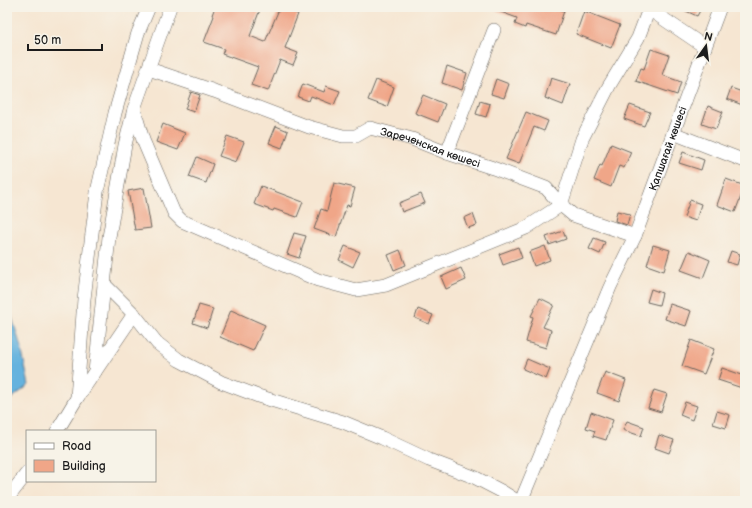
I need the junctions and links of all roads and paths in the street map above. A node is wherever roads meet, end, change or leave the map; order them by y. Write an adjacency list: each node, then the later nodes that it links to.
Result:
1 (149, 7): 17 (street)
2 (170, 7): 7 (street)
3 (720, 7): 6 (street, Қапшағай көшесі)
4 (648, 8): 6 (street); 12 (street)
5 (494, 30): 10 (street)
6 (705, 47): 9 (street, Қапшағай көшесі)
7 (149, 69): 8 (street); 10 (street, Зареченская көшесі)
8 (134, 109): 12 (street); 14 (street)
9 (673, 133): 11 (street); 13 (street, Қапшағай көшесі)
10 (447, 153): 12 (street, Зареченская көшесі)
11 (745, 161)
12 (561, 205): 13 (street, Зареченская көшесі)
13 (635, 236): 22 (street, Қапшағай көшесі)
14 (104, 284): 15 (street); 16 (street)
15 (134, 314): 16 (street); 21 (street)
16 (95, 372): 17 (street)
17 (77, 398): 18 (street)
18 (58, 430)
19 (26, 474): 20 (street)
20 (7, 498)
21 (516, 501)
22 (521, 501)

